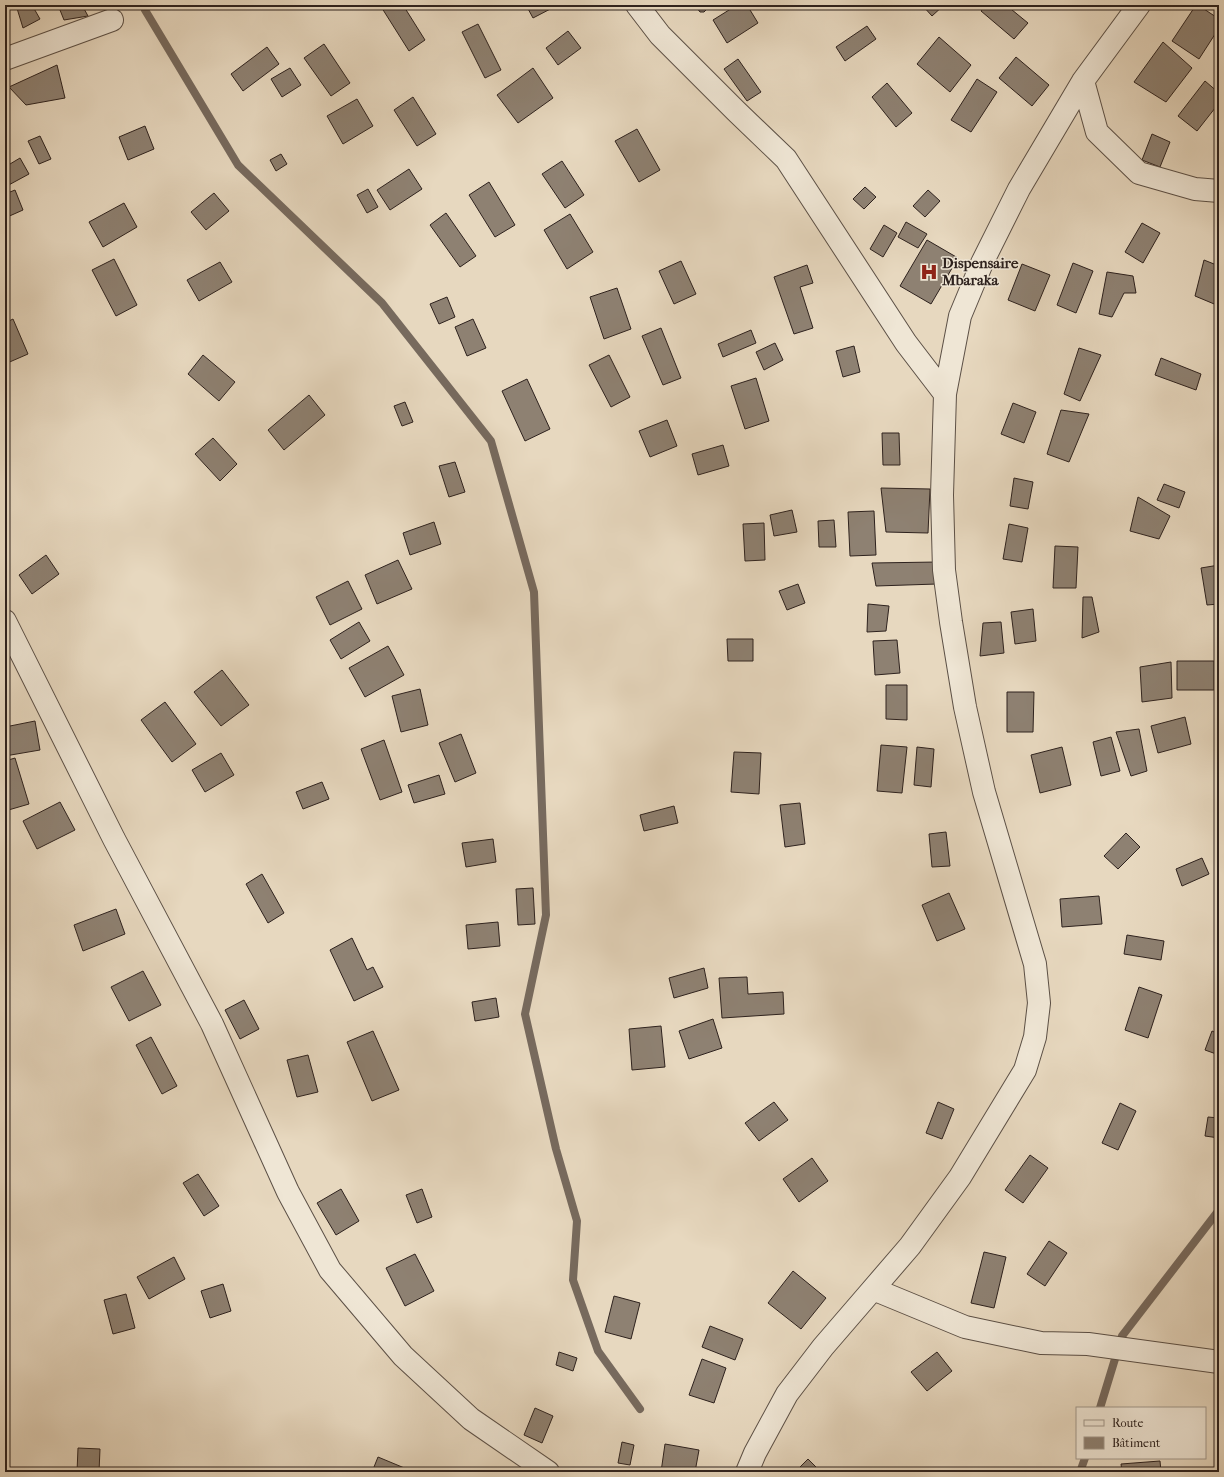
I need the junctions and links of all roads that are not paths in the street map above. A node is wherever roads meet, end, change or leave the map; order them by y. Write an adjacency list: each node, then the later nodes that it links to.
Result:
1 (637, 5): 7 (street)
2 (1139, 5): 5 (street)
3 (112, 20): 4 (street)
4 (5, 59)
5 (1083, 81): 6 (street); 7 (street)
6 (1219, 190)
7 (945, 394): 9 (street)
8 (5, 621): 11 (street)
9 (873, 1289): 10 (street); 12 (street)
10 (1219, 1362)
11 (548, 1472)
12 (747, 1472)

